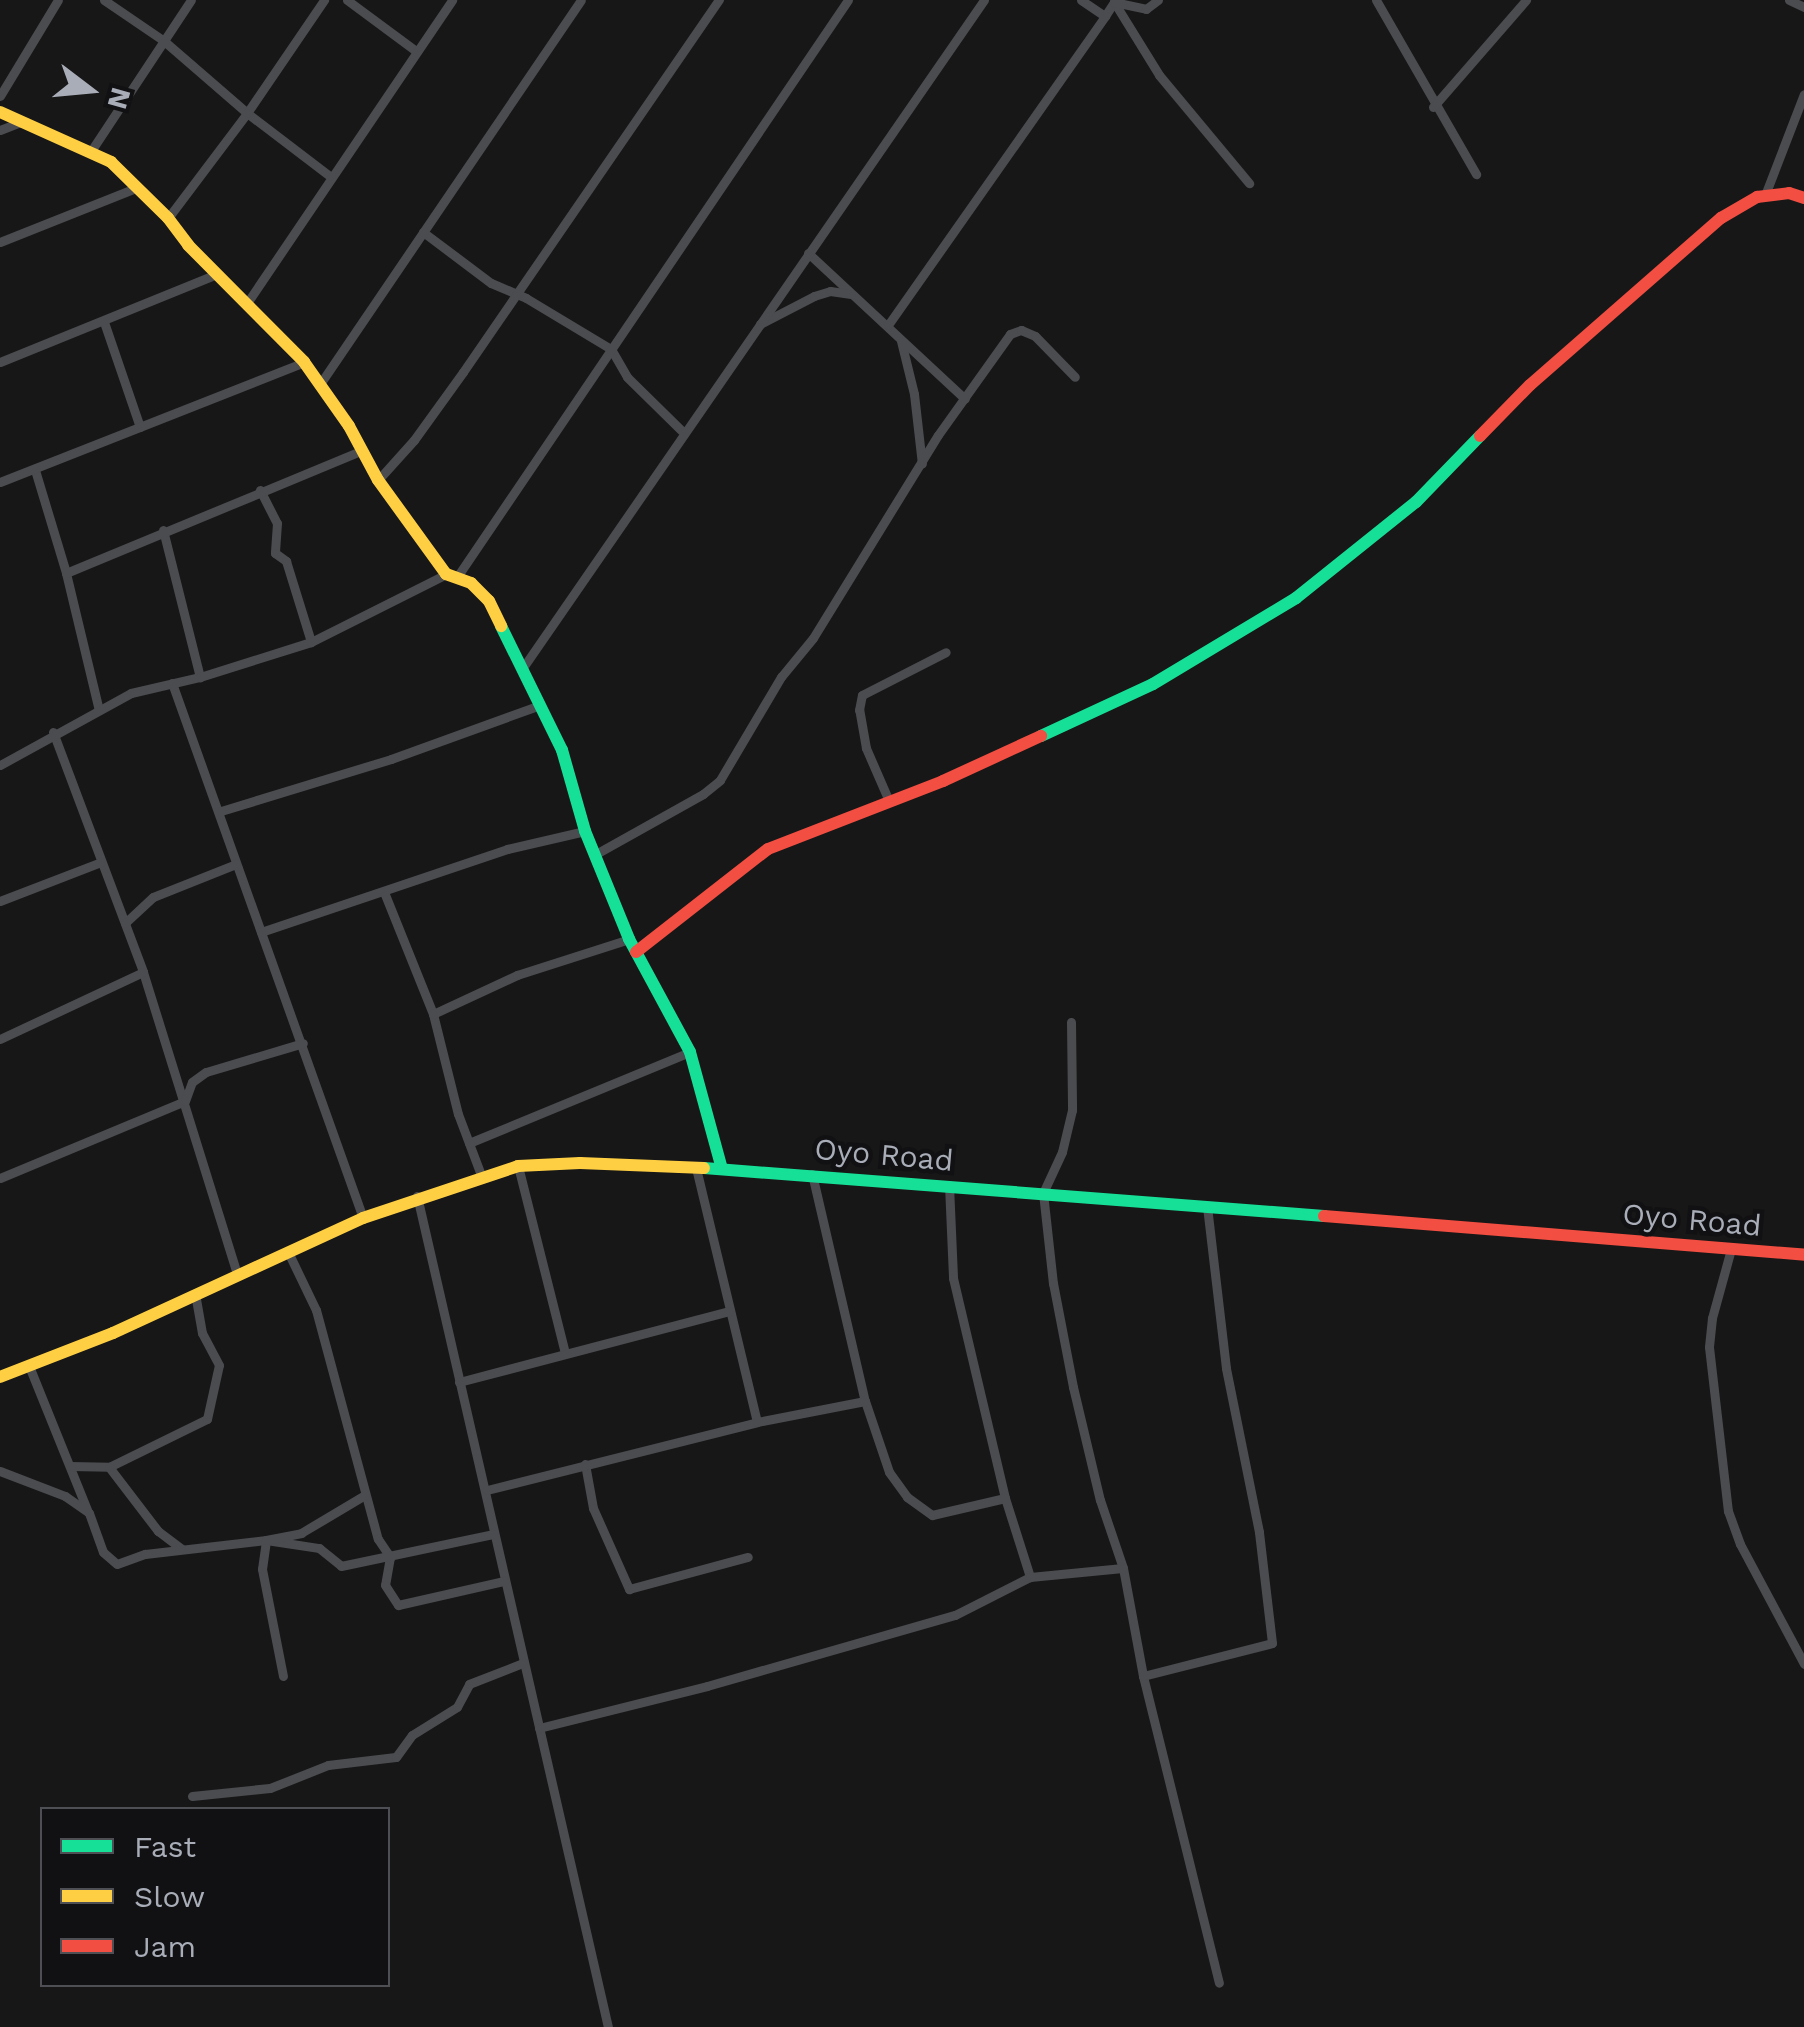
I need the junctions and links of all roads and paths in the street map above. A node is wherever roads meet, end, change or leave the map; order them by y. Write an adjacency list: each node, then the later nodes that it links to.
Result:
1 (58, 0): 22 (street)
2 (104, 0): 19 (street)
3 (191, 0): 19 (street)
4 (324, 0): 25 (street)
5 (347, 0): 20 (street)
6 (452, 0): 20 (street)
7 (581, 0): 36 (street)
8 (718, 0): 40 (street)
9 (848, 0): 47 (street)
10 (984, 0): 38 (street)
11 (1081, 0): 18 (street)
12 (1158, 0): 16 (street)
13 (1376, 0): 23 (street)
14 (1526, 0): 23 (street)
15 (1790, 0): 17 (street)
16 (1114, 2): 18 (street); 31 (street)
17 (1804, 8)
18 (1105, 16): 44 (street)
19 (164, 41): 25 (street); 28 (street)
20 (416, 51): 30 (street)
21 (1804, 94): 33 (street)
22 (0, 96)
23 (1433, 107): 29 (street)
24 (0, 112): 26 (street)
25 (248, 113): 30 (street); 35 (street)
26 (23, 121): 27 (street); 28 (street)
27 (0, 130)
28 (91, 151): 32 (street)
29 (1476, 174)
30 (332, 177): 42 (street)
31 (1248, 183)
32 (136, 188): 35 (street); 37 (street)
33 (1765, 195): 34 (street); 73 (street)
34 (1804, 198)
35 (168, 218): 39 (street)
36 (423, 232): 40 (street); 51 (street)
37 (0, 242)
38 (808, 253): 41 (street); 45 (street)
39 (217, 274): 42 (street); 43 (street)
40 (514, 294): 47 (street); 58 (street)
41 (851, 294): 44 (street); 45 (street)
42 (247, 304): 49 (street)
43 (104, 322): 48 (street); 53 (street)
44 (888, 325): 46 (street)
45 (758, 326): 54 (street)
46 (900, 339): 52 (street); 56 (street)
47 (611, 349): 54 (street); 63 (street)
48 (0, 362)
49 (304, 362): 51 (street); 53 (street)
50 (1075, 377): 52 (street)
51 (320, 384): 55 (street)
52 (965, 399): 56 (street)
53 (140, 426): 57 (street)
54 (682, 432): 66 (street)
55 (363, 450): 58 (street); 60 (street)
56 (922, 467): 76 (street)
57 (35, 470): 59 (street); 62 (street)
58 (378, 480): 63 (street)
59 (0, 482)
60 (260, 490): 61 (street); 64 (street)
61 (163, 530): 62 (street); 67 (street)
62 (66, 572): 70 (street)
63 (452, 575): 64 (street); 66 (street)
64 (310, 642): 67 (street)
65 (946, 652): 73 (street)
66 (522, 669): 69 (street)
67 (200, 677): 68 (street)
68 (172, 683): 70 (street); 74 (street)
69 (540, 704): 74 (street); 75 (street)
70 (98, 710): 71 (street)
71 (53, 732): 72 (street); 77 (street)
72 (1, 761)
73 (889, 802): 84 (street)
74 (221, 810): 78 (street)
75 (585, 831): 76 (street); 79 (street)
76 (594, 855): 83 (street)
77 (101, 862): 80 (street); 81 (street)
78 (236, 864): 81 (street); 82 (street)
79 (384, 892): 82 (street); 86 (street)
80 (0, 901)
81 (125, 923): 85 (street)
82 (261, 932): 89 (street)
83 (628, 938): 84 (street); 86 (street)
84 (636, 952): 90 (street)
85 (143, 972): 88 (street); 91 (street)
86 (433, 1014): 92 (street)
87 (1071, 1022): 100 (street)
88 (0, 1039)
89 (303, 1043): 91 (street); 103 (street)
90 (690, 1052): 92 (street); 95 (street)
91 (185, 1101): 98 (street); 107 (street)
92 (469, 1143): 97 (street)
93 (518, 1166): 94 (street, Oyo Road); 97 (street, Oyo Road); 110 (street)
94 (696, 1168): 95 (street, Oyo Road); 109 (street)
95 (722, 1169): 96 (street, Oyo Road)
96 (812, 1174): 99 (street, Oyo Road); 114 (street)
97 (481, 1175): 101 (street, Oyo Road)
98 (0, 1178)
99 (950, 1186): 100 (street, Oyo Road); 122 (street)
100 (1043, 1193): 102 (street, Oyo Road); 129 (street)
101 (417, 1196): 103 (street, Oyo Road); 113 (street)
102 (1207, 1206): 104 (street, Oyo Road); 135 (street)
103 (362, 1218): 105 (street, Oyo Road)
104 (1732, 1249): 106 (street, Oyo Road); 133 (street)
105 (289, 1254): 107 (street, Oyo Road); 121 (street)
106 (1804, 1256)
107 (237, 1273): 108 (street, Oyo Road)
108 (195, 1294): 111 (street, Oyo Road); 118 (street)
109 (730, 1311): 110 (street); 115 (street)
110 (565, 1354): 113 (street)
111 (29, 1366): 112 (street, Oyo Road); 117 (street)
112 (0, 1378)
113 (459, 1382): 120 (street)
114 (865, 1401): 115 (street); 122 (street)
115 (757, 1422): 116 (street)
116 (584, 1464): 120 (street); 127 (street)
117 (70, 1466): 118 (street); 123 (street)
118 (110, 1468): 126 (street)
119 (0, 1471): 123 (street)
120 (485, 1491): 124 (street)
121 (365, 1495): 125 (street); 128 (street)
122 (1005, 1498): 130 (street)
123 (88, 1513): 126 (street)
124 (493, 1534): 128 (street); 131 (street)
125 (266, 1540): 126 (street); 128 (street); 134 (street)
126 (182, 1549)
127 (748, 1556)
128 (390, 1557): 131 (street)
129 (1122, 1568): 130 (street); 135 (street)
130 (1030, 1577): 136 (street)
131 (504, 1581): 132 (street)
132 (524, 1663): 136 (street); 137 (street)
133 (1804, 1664)
134 (283, 1676)
135 (1143, 1676): 138 (street)
136 (539, 1728): 139 (street)
137 (192, 1796)
138 (1218, 1983)
139 (608, 2027)

